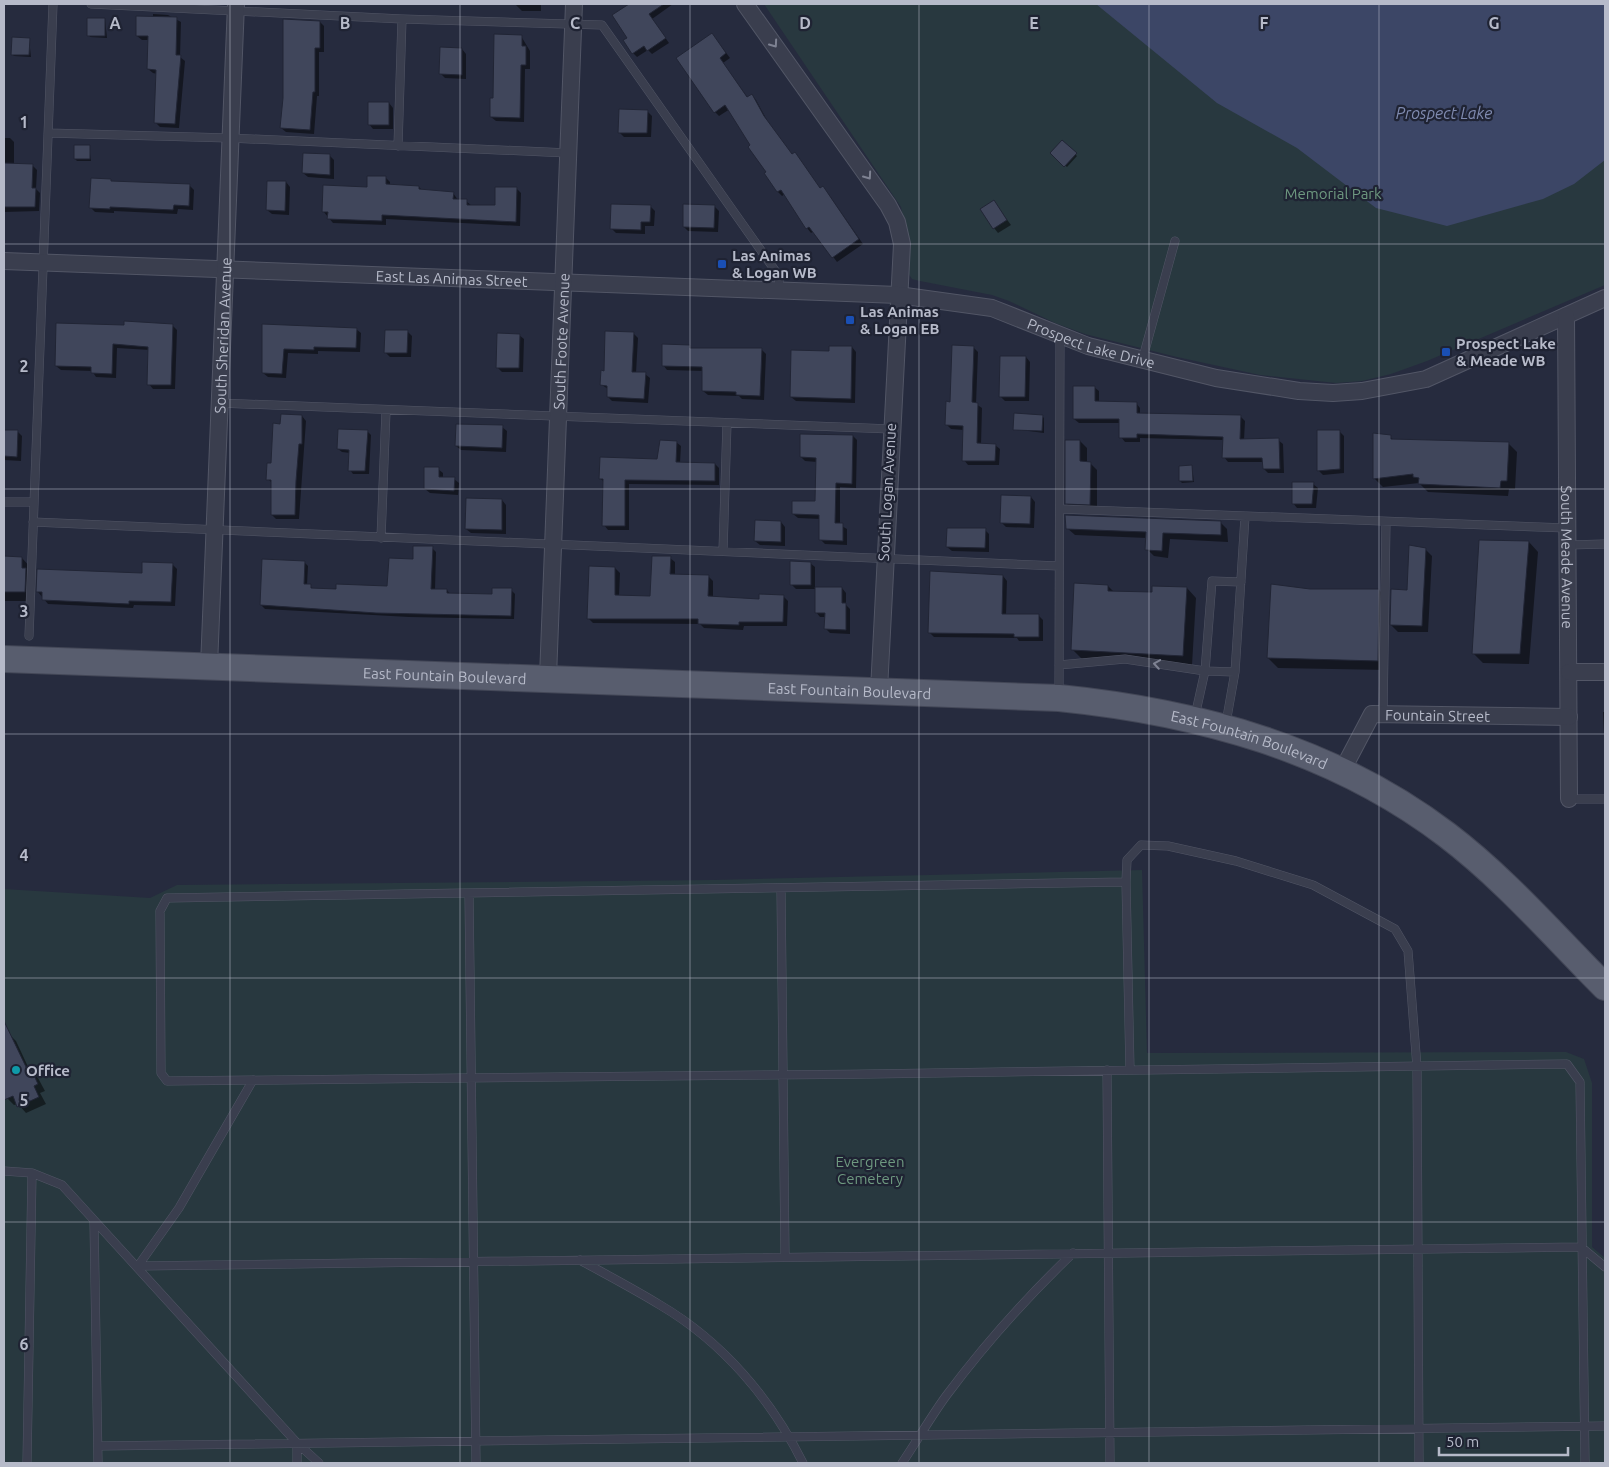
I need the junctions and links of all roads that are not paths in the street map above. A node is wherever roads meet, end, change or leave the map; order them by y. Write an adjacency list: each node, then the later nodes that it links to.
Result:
1 (53, 4): 8 (lane)
2 (91, 4): 5 (lane)
3 (574, 4): 7 (street, South Foote Avenue)
4 (745, 4): 18 (street, one-way to 18)
5 (236, 7): 6 (lane); 9 (street, South Sheridan Avenue)
6 (402, 19): 7 (lane); 10 (lane)
7 (573, 25): 11 (street, South Foote Avenue); 17 (lane)
8 (48, 133): 9 (lane); 14 (lane)
9 (229, 138): 10 (lane); 15 (street, South Sheridan Avenue)
10 (398, 146): 11 (lane)
11 (568, 153): 16 (street, South Foote Avenue)
12 (1175, 241): 22 (lane)
13 (4, 262): 14 (street, East Las Animas Street)
14 (42, 263): 15 (street, East Las Animas Street); 29 (lane)
15 (224, 270): 16 (street, East Las Animas Street); 23 (street, South Sheridan Avenue)
16 (563, 281): 17 (street, East Las Animas Street); 25 (street, South Foote Avenue)
17 (779, 290): 18 (street, East Las Animas Street)
18 (898, 295): 21 (street, Prospect Lake Drive); 27 (street, South Logan Avenue)
19 (1605, 298): 20 (street, Prospect Lake Drive)
20 (1566, 316): 22 (street, Prospect Lake Drive); 34 (street, South Meade Avenue)
21 (1060, 335): 22 (street, Prospect Lake Drive); 30 (lane)
22 (1142, 361)
23 (220, 402): 24 (lane); 35 (street, South Sheridan Avenue)
24 (386, 411): 25 (lane); 36 (lane)
25 (558, 417): 26 (lane); 39 (street, South Foote Avenue)
26 (727, 423): 27 (lane); 40 (lane)
27 (891, 429): 41 (street, South Logan Avenue)
28 (4, 502): 29 (lane)
29 (34, 502): 32 (lane)
30 (1060, 510): 31 (lane); 42 (lane)
31 (1245, 517): 33 (lane); 43 (lane)
32 (33, 522): 35 (lane); 44 (lane)
33 (1386, 522): 34 (lane); 55 (lane)
34 (1567, 528): 38 (street, South Meade Avenue)
35 (214, 531): 36 (lane); 47 (street, South Sheridan Avenue)
36 (381, 538): 39 (lane)
37 (1605, 544): 38 (lane)
38 (1568, 545): 50 (street, South Meade Avenue)
39 (553, 546): 40 (lane); 52 (street, South Foote Avenue)
40 (723, 551): 41 (lane)
41 (884, 558): 42 (lane); 53 (street, South Logan Avenue)
42 (1059, 566): 46 (lane)
43 (1241, 582): 48 (lane); 49 (lane)
44 (29, 636)
45 (4, 659): 47 (main road, East Fountain Boulevard)
46 (1059, 665): 48 (lane, one-way to 46); 54 (lane)
47 (209, 666): 52 (main road, East Fountain Boulevard)
48 (1205, 671): 49 (lane); 57 (lane)
49 (1235, 672): 58 (lane)
50 (1569, 672): 51 (street); 56 (street, South Meade Avenue)
51 (1605, 672)
52 (548, 677): 53 (main road, East Fountain Boulevard)
53 (879, 690): 54 (main road, East Fountain Boulevard)
54 (1059, 698): 57 (main road, East Fountain Boulevard)
55 (1383, 714): 56 (street, Fountain Street); 59 (street, Fountain Street)
56 (1568, 717): 60 (street, South Meade Avenue)
57 (1195, 719): 58 (main road, East Fountain Boulevard)
58 (1225, 727): 59 (main road, East Fountain Boulevard)
59 (1342, 771): 65 (main road, East Fountain Boulevard)
60 (1569, 799): 61 (lane)
61 (1605, 799)
62 (1126, 882): 63 (lane); 66 (lane); 68 (lane)
63 (781, 888): 64 (lane); 69 (lane)
64 (469, 893): 70 (lane); 71 (lane)
65 (1605, 987)
66 (1417, 1067): 68 (lane); 75 (lane); 76 (lane)
67 (1107, 1070): 68 (lane); 69 (lane); 78 (lane)
68 (1130, 1070)
69 (783, 1073): 70 (lane); 79 (lane)
70 (470, 1077): 71 (lane); 81 (lane)
71 (254, 1080): 82 (lane)
72 (4, 1171): 73 (lane)
73 (32, 1173): 74 (lane); 93 (lane)
74 (94, 1221): 82 (lane); 92 (lane)
75 (1582, 1247): 76 (lane); 83 (lane); 84 (lane)
76 (1418, 1249): 78 (lane); 86 (lane)
77 (1073, 1253): 78 (lane); 79 (lane); 88 (lane)
78 (1108, 1253): 87 (lane)
79 (785, 1257): 80 (lane)
80 (579, 1259): 81 (lane); 89 (lane)
81 (473, 1260): 82 (lane); 90 (lane)
82 (138, 1266): 91 (lane)
83 (1605, 1267)
84 (1583, 1426): 85 (lane); 86 (lane); 102 (lane)
85 (1605, 1426)
86 (1419, 1428): 87 (lane); 101 (lane)
87 (1110, 1432): 88 (lane); 100 (lane)
88 (921, 1435): 89 (lane); 99 (lane)
89 (790, 1437): 90 (lane); 98 (lane)
90 (475, 1441): 91 (lane); 97 (lane)
91 (297, 1443): 92 (lane); 95 (lane); 96 (lane)
92 (98, 1446): 94 (lane)
93 (27, 1463)
94 (98, 1463)
95 (298, 1463)
96 (318, 1463)
97 (476, 1463)
98 (803, 1463)
99 (902, 1463)
100 (1110, 1463)
101 (1419, 1463)
102 (1585, 1463)

